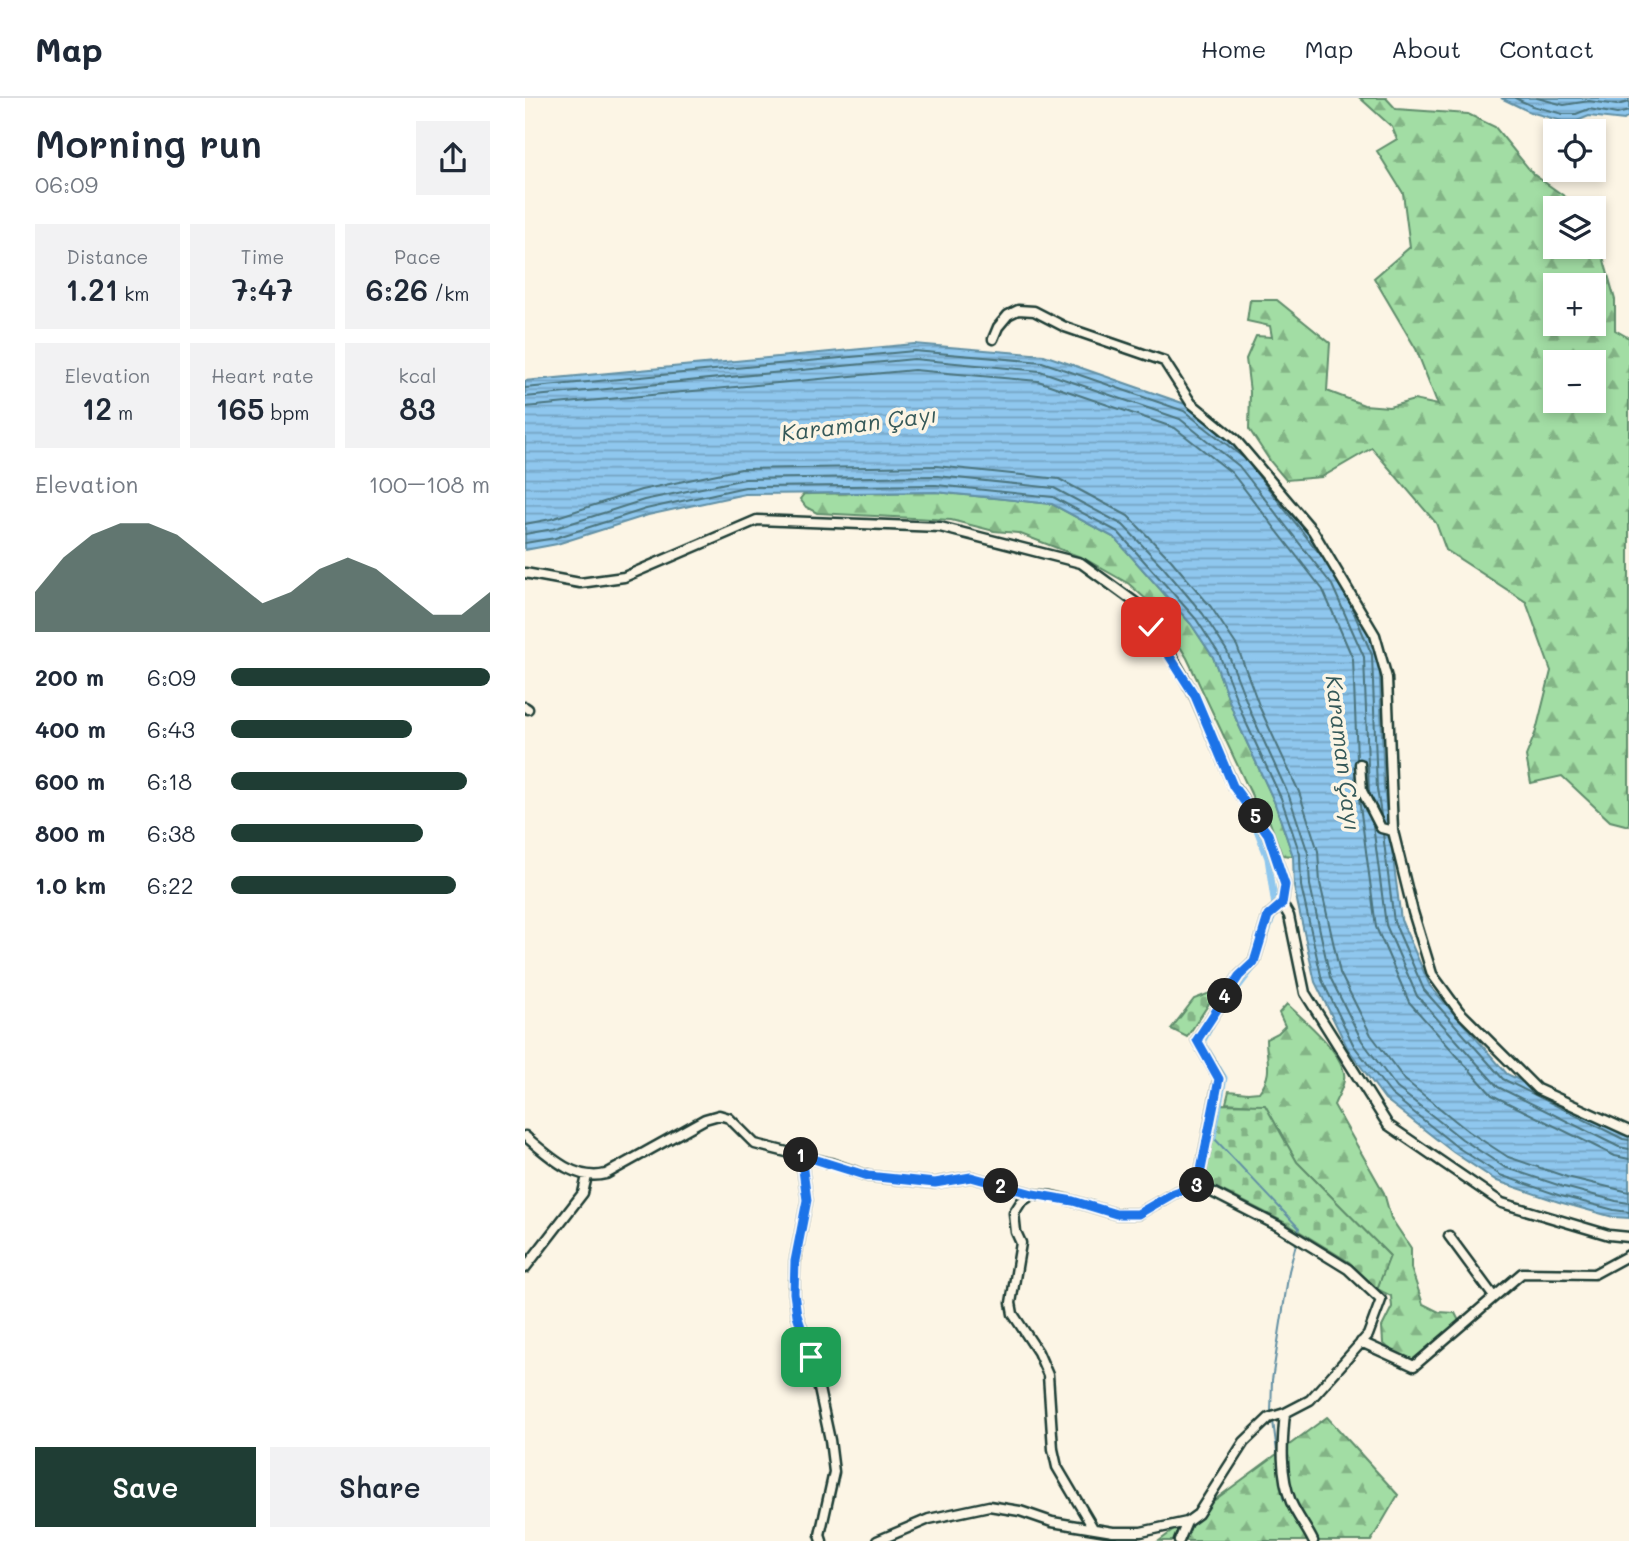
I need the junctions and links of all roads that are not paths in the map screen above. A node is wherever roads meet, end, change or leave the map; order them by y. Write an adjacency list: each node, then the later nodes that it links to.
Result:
1 (993, 339): 4 (street)
2 (525, 573): 5 (street)
3 (1360, 764): 4 (street)
4 (1393, 831): 6 (street)
5 (1282, 904): 10 (street); 13 (street)
6 (1629, 1131)
7 (525, 1136): 9 (street)
8 (801, 1155): 9 (street); 11 (street); 21 (street)
9 (587, 1176): 15 (street)
10 (1198, 1185): 11 (street); 17 (street)
11 (1033, 1194): 20 (street)
12 (1449, 1236): 16 (street)
13 (1629, 1237)
14 (1629, 1255): 16 (street)
15 (525, 1268)
16 (1494, 1297): 17 (street)
17 (1361, 1342): 18 (street)
18 (1285, 1413): 19 (street); 24 (street)
19 (1187, 1522): 20 (street); 23 (street)
20 (1093, 1528): 22 (street)
21 (822, 1541)
22 (877, 1541)
23 (1179, 1541)
24 (1313, 1541)

